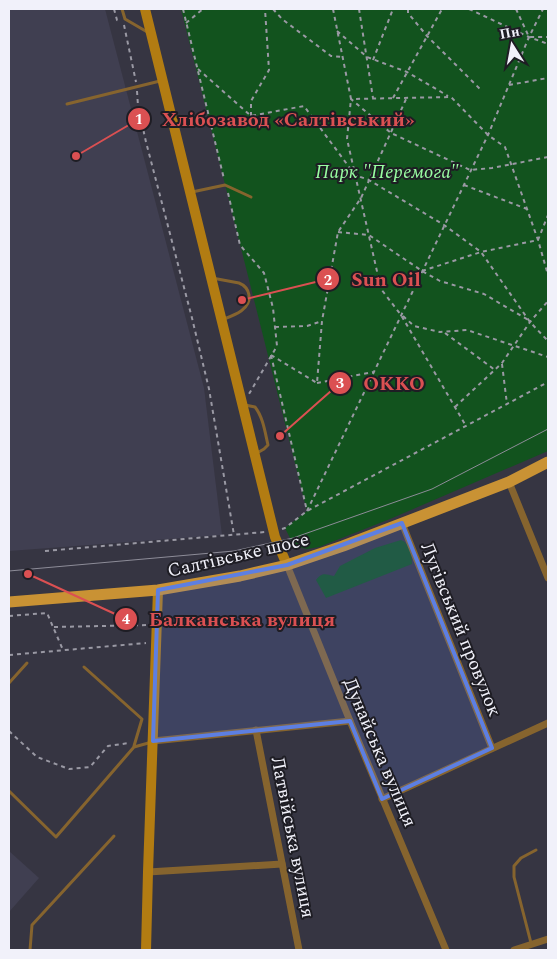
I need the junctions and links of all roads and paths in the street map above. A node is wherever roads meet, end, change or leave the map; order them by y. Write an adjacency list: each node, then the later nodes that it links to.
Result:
1 (114, 9): 31 (path)
2 (122, 9): 18 (lane)
3 (145, 9): 18 (main road)
4 (183, 9): 16 (path)
5 (203, 9): 16 (path)
6 (265, 9): 39 (path)
7 (273, 9): 23 (path)
8 (333, 9): 17 (path)
9 (359, 9): 24 (path)
10 (393, 9): 25 (path)
11 (408, 9): 19 (path)
12 (442, 9): 19 (path)
13 (469, 9): 20 (path)
14 (516, 9): 20 (path)
15 (544, 9): 20 (path)
16 (186, 23): 26 (path)
17 (337, 31): 23 (path); 24 (path)
18 (152, 34): 29 (main road)
19 (426, 36): 27 (path); 32 (path)
20 (529, 37): 21 (path); 22 (path); 30 (path)
21 (548, 37)
22 (548, 44)
23 (342, 57): 37 (path)
24 (366, 57): 25 (path); 35 (path)
25 (373, 60): 27 (path)
26 (198, 69): 39 (path); 48 (path)
27 (407, 72): 34 (path); 36 (path)
28 (548, 78): 30 (path)
29 (163, 80): 31 (lane); 49 (main road)
30 (509, 85): 41 (path)
31 (136, 87): 38 (lane); 87 (path)
32 (480, 90)
33 (407, 97): 34 (path); 36 (path); 40 (path)
34 (450, 97): 41 (path)
35 (373, 98): 36 (path); 37 (path)
36 (393, 98)
37 (351, 99): 40 (path); 45 (path)
38 (66, 104)
39 (251, 116): 45 (path)
40 (391, 133): 44 (path); 46 (path)
41 (488, 135): 43 (path); 44 (path)
42 (548, 157): 43 (path)
43 (511, 164): 44 (path); 52 (path)
44 (470, 170): 47 (path)
45 (355, 175): 46 (path); 51 (path)
46 (369, 180): 51 (path); 54 (path)
47 (464, 185): 52 (path); 54 (path)
48 (226, 186): 49 (lane); 50 (lane); 67 (path)
49 (190, 193): 61 (main road)
50 (251, 196)
51 (361, 198): 55 (path); 56 (path)
52 (526, 208): 57 (path)
53 (548, 215): 57 (path)
54 (444, 225): 58 (path); 59 (path)
55 (338, 232): 56 (path); 65 (path)
56 (369, 235): 59 (path); 63 (path)
57 (538, 240): 58 (path); 60 (path)
58 (481, 252): 59 (path); 66 (path)
59 (422, 271): 63 (path); 66 (path)
60 (548, 276)
61 (211, 278): 64 (main road); 64 (lane)
62 (548, 301): 66 (path)
63 (401, 315): 68 (path); 75 (path); 80 (path)
64 (222, 320): 78 (main road)
65 (322, 320): 67 (path); 77 (path)
66 (530, 322): 69 (path); 70 (path)
67 (275, 327): 71 (path)
68 (444, 332): 70 (path); 74 (path)
69 (548, 341)
70 (514, 346): 72 (path); 73 (path)
71 (271, 355): 77 (path); 78 (path); 85 (path)
72 (548, 357)
73 (502, 363): 74 (path); 79 (path)
74 (495, 370): 80 (path)
75 (374, 372): 77 (path); 85 (path)
76 (548, 382): 79 (path)
77 (316, 383)
78 (242, 404): 82 (main road); 82 (lane)
79 (507, 404): 81 (path)
80 (455, 407): 81 (path)
81 (466, 426): 85 (path)
82 (254, 454): 88 (main road)
83 (548, 462): 84 (main road, Салтівське шосе)
84 (508, 482): 86 (main road, Салтівське шосе); 89 (street)
85 (307, 511)
86 (402, 524): 88 (main road, Салтівське шосе); 108 (street, Лугівський провулок)
87 (45, 551)
88 (287, 565): 90 (main road, Салтівське шосе); 101 (street, Дунайська вулиця)
89 (548, 578)
90 (158, 590): 91 (main road, Салтівське шосе); 93 (main road)
91 (9, 602)
92 (9, 616): 94 (path)
93 (157, 625): 94 (path); 95 (main road)
94 (54, 627): 96 (path)
95 (156, 642): 96 (path); 105 (main road)
96 (64, 650): 97 (path)
97 (9, 655)
98 (27, 663): 100 (lane)
99 (84, 667): 106 (lane)
100 (9, 683)
101 (350, 721): 103 (street); 110 (street, Дунайська вулиця)
102 (548, 723): 108 (street)
103 (256, 730): 105 (street); 113 (street, Латвійська вулиця)
104 (9, 731): 106 (path)
105 (153, 741): 107 (lane); 114 (main road)
106 (135, 742): 107 (lane)
107 (134, 747): 109 (lane)
108 (492, 748): 110 (street)
109 (9, 790)
110 (382, 799): 120 (street, Дунайська вулиця)
111 (114, 836): 117 (lane)
112 (536, 850): 116 (lane)
113 (282, 864): 114 (street); 119 (street, Латвійська вулиця)
114 (148, 872): 118 (main road)
115 (548, 939): 116 (street)
116 (531, 944): 121 (street)
117 (30, 950)
118 (146, 950)
119 (299, 950)
120 (446, 950)
121 (514, 950)

